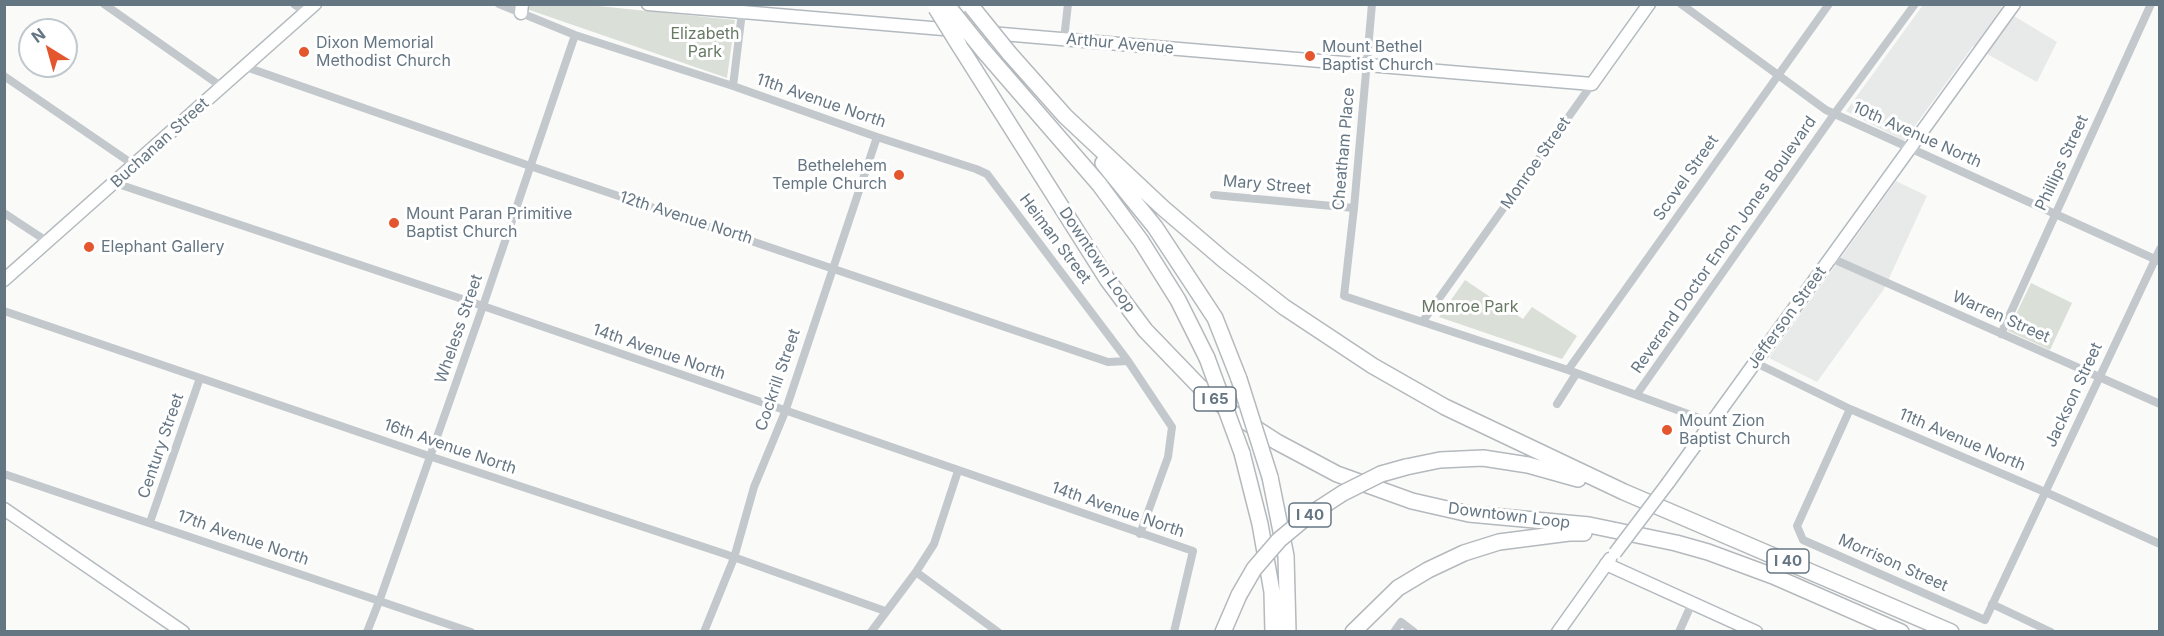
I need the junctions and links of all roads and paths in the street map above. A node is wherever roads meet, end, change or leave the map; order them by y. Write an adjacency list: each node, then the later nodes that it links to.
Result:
1 (104, 4): 26 (street)
2 (294, 4): 16 (street)
3 (499, 4): 17 (street, 11th Avenue North)
4 (648, 4): 15 (street, Arthur Avenue)
5 (1068, 4): 19 (street)
6 (1372, 4): 20 (street, Cheatham Place)
7 (1649, 4): 24 (street, Monroe Street)
8 (1681, 4): 23 (street, 10th Avenue North)
9 (1829, 4): 23 (street, Scovel Street)
10 (1915, 4): 27 (street, Reverend Doctor Enoch Jones Boulevard)
11 (2014, 4): 30 (street, Jefferson Street)
12 (2151, 4): 38 (street, Phillips Street)
13 (971, 5): 28 (highway, bridge)
14 (941, 6): 68 (highway, Downtown Loop / I 65, bridge); 86 (highway, bridge)
15 (742, 8): 19 (street, Arthur Avenue); 25 (street)
16 (310, 9): 21 (street, Buchanan Street)
17 (521, 9): 18 (street, 11th Avenue North)
18 (575, 34): 25 (street, 11th Avenue North); 32 (street, Wheless Street)
19 (1064, 39): 20 (street, Arthur Avenue)
20 (1366, 65): 24 (street, Arthur Avenue); 36 (street, Cheatham Place)
21 (246, 67): 26 (street, Buchanan Street); 32 (street, 12th Avenue North)
22 (4, 76): 31 (street)
23 (1777, 76): 27 (street, 10th Avenue North); 51 (street, Scovel Street)
24 (1592, 84): 47 (street, Monroe Street)
25 (733, 86): 29 (street, 11th Avenue North)
26 (222, 87): 31 (street, Buchanan Street)
27 (1835, 113): 30 (street, 10th Avenue North); 54 (street, Reverend Doctor Enoch Jones Boulevard)
28 (1065, 116): 63 (highway); 87 (highway, bridge)
29 (877, 137): 34 (street, 11th Avenue North); 43 (street, Cockrill Street)
30 (1910, 149): 38 (street, 10th Avenue North); 41 (street, Jefferson Street)
31 (134, 165): 33 (street, Buchanan Street)
32 (530, 166): 43 (street, 12th Avenue North); 45 (street, Wheless Street)
33 (115, 183): 39 (street, Buchanan Street); 45 (street, 14th Avenue North)
34 (994, 184): 49 (street, Heiman Street)
35 (1214, 195): 36 (street, Mary Street)
36 (1354, 208): 47 (street, Cheatham Place)
37 (4, 213): 39 (street)
38 (2055, 213): 42 (street, 10th Avenue North); 48 (street, Phillips Street)
39 (48, 242): 44 (street, Buchanan Street)
40 (2160, 249): 42 (street, Jackson Street)
41 (1831, 258): 48 (street, Warren Street); 50 (street, Jefferson Street)
42 (2157, 260): 52 (street, Jackson Street)
43 (833, 268): 49 (street, 12th Avenue North); 58 (street, Cockrill Street)
44 (4, 280)
45 (483, 306): 58 (street, 14th Avenue North); 60 (street, Wheless Street)
46 (4, 311): 53 (street, 16th Avenue North)
47 (1423, 321): 51 (street)
48 (2001, 334): 52 (street, Warren Street)
49 (1128, 361): 67 (street, Heiman Street)
50 (1754, 362): 57 (street, 11th Avenue North); 59 (street, Jefferson Street)
51 (1572, 372): 54 (street); 55 (street, Scovel Street)
52 (2100, 377): 56 (street, Warren Street); 64 (street, Jackson Street)
53 (200, 378): 60 (street, 16th Avenue North); 66 (street, Century Street)
54 (1637, 394): 59 (street)
55 (1557, 404)
56 (2160, 404)
57 (1850, 409): 64 (street, 11th Avenue North); 77 (street, Morrison Street)
58 (785, 412): 61 (street, 14th Avenue North); 70 (street, Cockrill Street)
59 (1710, 422): 71 (street, Jefferson Street, bridge)
60 (430, 457): 70 (street, 16th Avenue North); 73 (street, Wheless Street)
61 (958, 471): 67 (street, 14th Avenue North); 72 (street)
62 (4, 474): 66 (street, 17th Avenue North)
63 (1624, 492): 85 (highway, I 40, bridge); 95 (highway, I 40)
64 (2045, 492): 69 (street, 11th Avenue North); 75 (street, Jackson Street)
65 (4, 509): 78 (street)
66 (150, 522): 73 (street, 17th Avenue North)
67 (1140, 534): 84 (street, 14th Avenue North)
68 (1626, 534): 88 (highway); 94 (highway, Downtown Loop / I 40)
69 (2160, 544)
70 (734, 558): 76 (street, 16th Avenue North); 81 (street, Cockrill Street)
71 (1606, 564): 74 (street); 91 (street, Jefferson Street)
72 (916, 572): 76 (street); 83 (street)
73 (380, 600): 79 (street, Wheless Street); 80 (street, 17th Avenue North)
74 (1692, 603): 92 (street); 93 (street)
75 (1992, 604): 77 (street, Jackson Street); 96 (street)
76 (885, 611): 82 (street)
77 (1985, 620)
78 (183, 632)
79 (367, 632)
80 (471, 632)
81 (704, 632)
82 (871, 632)
83 (998, 632)
84 (1174, 632)
85 (1223, 632)
86 (1273, 632)
87 (1288, 632)
88 (1353, 632)
89 (1394, 632): 90 (street)
90 (1414, 632)
91 (1558, 632)
92 (1679, 632)
93 (1756, 632)
94 (1901, 632)
95 (1951, 632)
96 (2051, 632)

